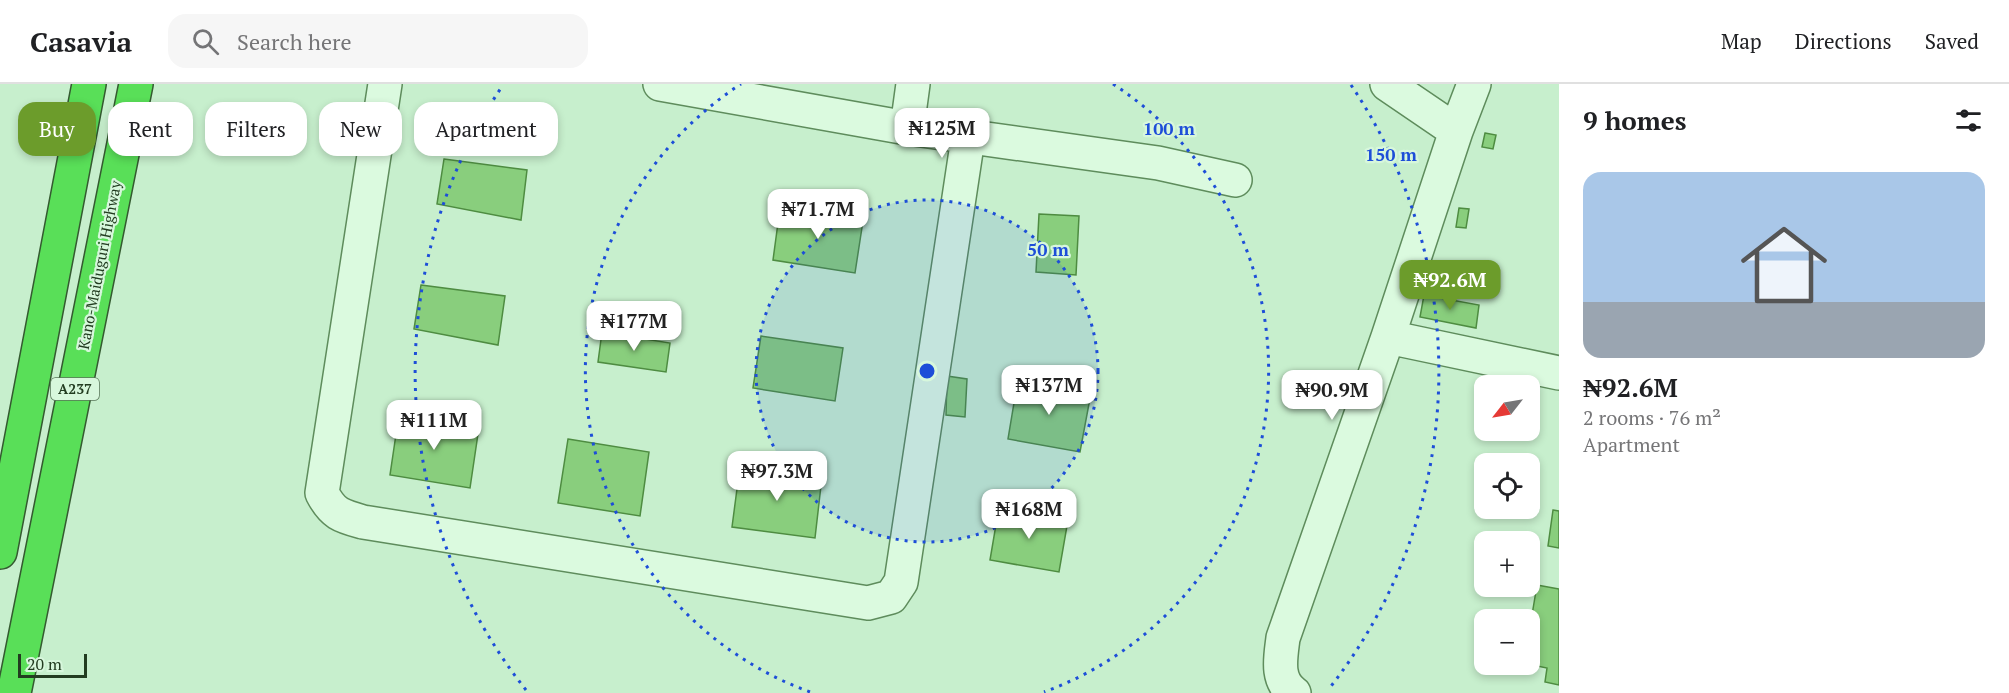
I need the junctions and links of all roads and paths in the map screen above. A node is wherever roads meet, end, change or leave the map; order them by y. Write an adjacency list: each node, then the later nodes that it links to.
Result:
1 (89, 84): 14 (highway, A237)
2 (136, 84): 16 (highway, Kano-Maiduguri Highway / A237)
3 (385, 84): 10 (street)
4 (660, 84): 8 (street)
5 (913, 84): 8 (street)
6 (1387, 84): 9 (street)
7 (1474, 84): 9 (street)
8 (907, 128): 10 (street)
9 (1456, 131): 12 (street)
10 (968, 138): 11 (street)
11 (1234, 180)
12 (1388, 337): 13 (street); 17 (street)
13 (1559, 373)
14 (5, 501): 15 (highway, A237)
15 (0, 552)
16 (14, 693)
17 (1294, 693)

